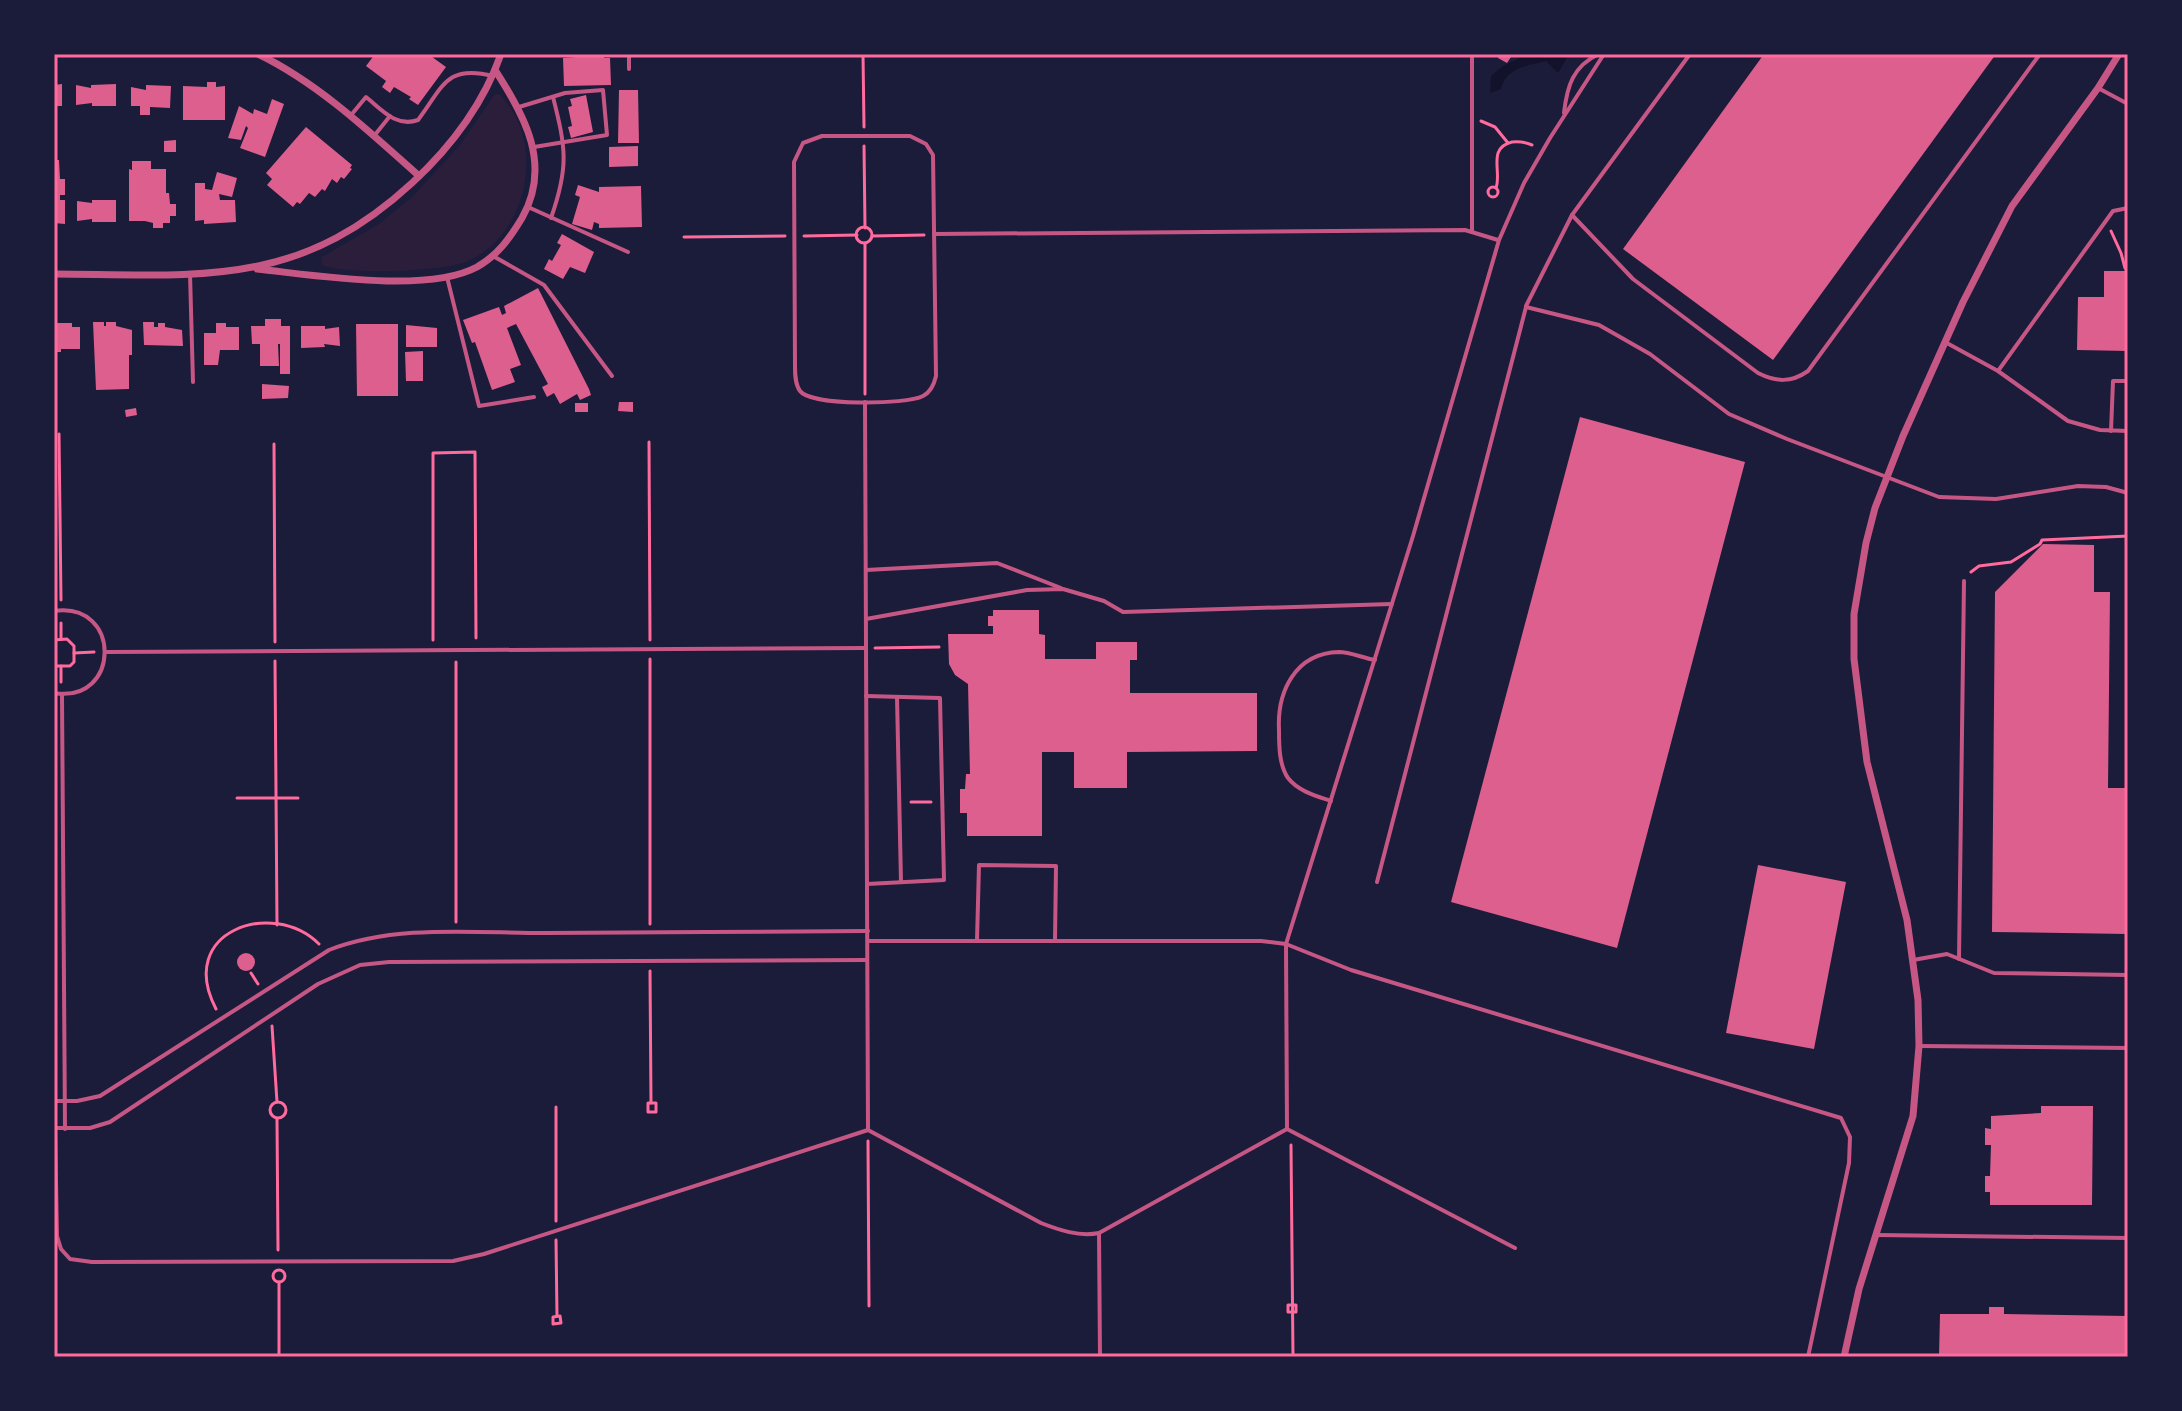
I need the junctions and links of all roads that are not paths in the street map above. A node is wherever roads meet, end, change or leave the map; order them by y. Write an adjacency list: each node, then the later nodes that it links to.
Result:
1 (258, 54): 16 (street)
2 (500, 54): 10 (street)
3 (629, 54): 9 (lane)
4 (1472, 54): 26 (lane)
5 (1601, 54): 17 (lane); 17 (lane)
6 (1690, 54): 24 (lane)
7 (2040, 54): 24 (lane)
8 (2119, 54): 11 (street)
9 (629, 69)
10 (494, 73): 14 (street); 15 (lane); 21 (street)
11 (2098, 88): 13 (lane); 36 (street)
12 (553, 97): 14 (lane); 19 (lane); 19 (lane)
13 (2128, 104)
14 (519, 107): 20 (street)
15 (390, 116): 16 (lane); 18 (lane)
16 (349, 117): 18 (street)
17 (1563, 117): 28 (lane)
18 (374, 137): 21 (street)
19 (564, 142): 20 (lane); 25 (lane)
20 (534, 147): 22 (street)
21 (419, 176): 31 (street)
22 (528, 207): 25 (lane); 30 (street)
23 (2128, 208): 37 (lane)
24 (1572, 215): 35 (lane)
25 (551, 218): 29 (lane)
26 (1472, 232): 27 (lane); 28 (lane)
27 (934, 235): 42 (lane); 42 (lane)
28 (1499, 240): 50 (lane)
29 (628, 252)
30 (493, 256): 34 (street); 38 (lane)
31 (250, 269): 33 (street); 34 (street)
32 (54, 274): 33 (street)
33 (190, 274): 40 (lane)
34 (447, 277): 41 (lane)
35 (1526, 307): 45 (lane); 62 (lane)
36 (1945, 342): 37 (lane); 45 (street)
37 (1998, 371): 43 (lane)
38 (612, 376)
39 (2128, 381): 43 (lane)
40 (193, 382)
41 (534, 397)
42 (865, 402): 47 (lane)
43 (2111, 431): 44 (lane)
44 (2128, 431)
45 (1888, 476): 46 (lane); 71 (street)
46 (2128, 493)
47 (866, 570): 49 (lane); 52 (lane)
48 (1964, 581): 69 (lane)
49 (1063, 589): 50 (lane); 52 (lane)
50 (1392, 604): 55 (lane)
51 (54, 611): 54 (lane)
52 (866, 619): 53 (lane)
53 (866, 648): 54 (lane); 58 (lane)
54 (106, 652): 57 (lane)
55 (1375, 660): 60 (lane); 60 (lane)
56 (54, 693): 57 (lane)
57 (62, 695): 76 (lane)
58 (866, 696): 59 (lane); 63 (lane)
59 (897, 697): 61 (lane); 61 (lane)
60 (1331, 801): 68 (lane)
61 (901, 882): 63 (lane)
62 (1377, 882)
63 (867, 884): 64 (lane)
64 (868, 931): 66 (lane); 76 (lane)
65 (977, 940): 66 (lane); 67 (lane); 67 (lane)
66 (868, 941): 70 (lane)
67 (1055, 941): 68 (lane)
68 (1286, 944): 80 (lane); 86 (lane)
69 (1959, 959): 71 (lane); 72 (lane)
70 (867, 960): 78 (lane); 79 (lane)
71 (1913, 960): 73 (street)
72 (2128, 975)
73 (1919, 1046): 74 (lane); 82 (street)
74 (2128, 1048)
75 (54, 1101): 76 (lane)
76 (63, 1101): 78 (lane)
77 (54, 1128): 78 (lane); 79 (lane)
78 (65, 1129)
79 (868, 1130): 81 (lane)
80 (1289, 1130): 81 (lane); 84 (lane)
81 (1099, 1233): 85 (lane)
82 (1876, 1235): 83 (lane); 87 (street)
83 (2128, 1238)
84 (1515, 1248)
85 (1100, 1357)
86 (1808, 1357)
87 (1844, 1357)

